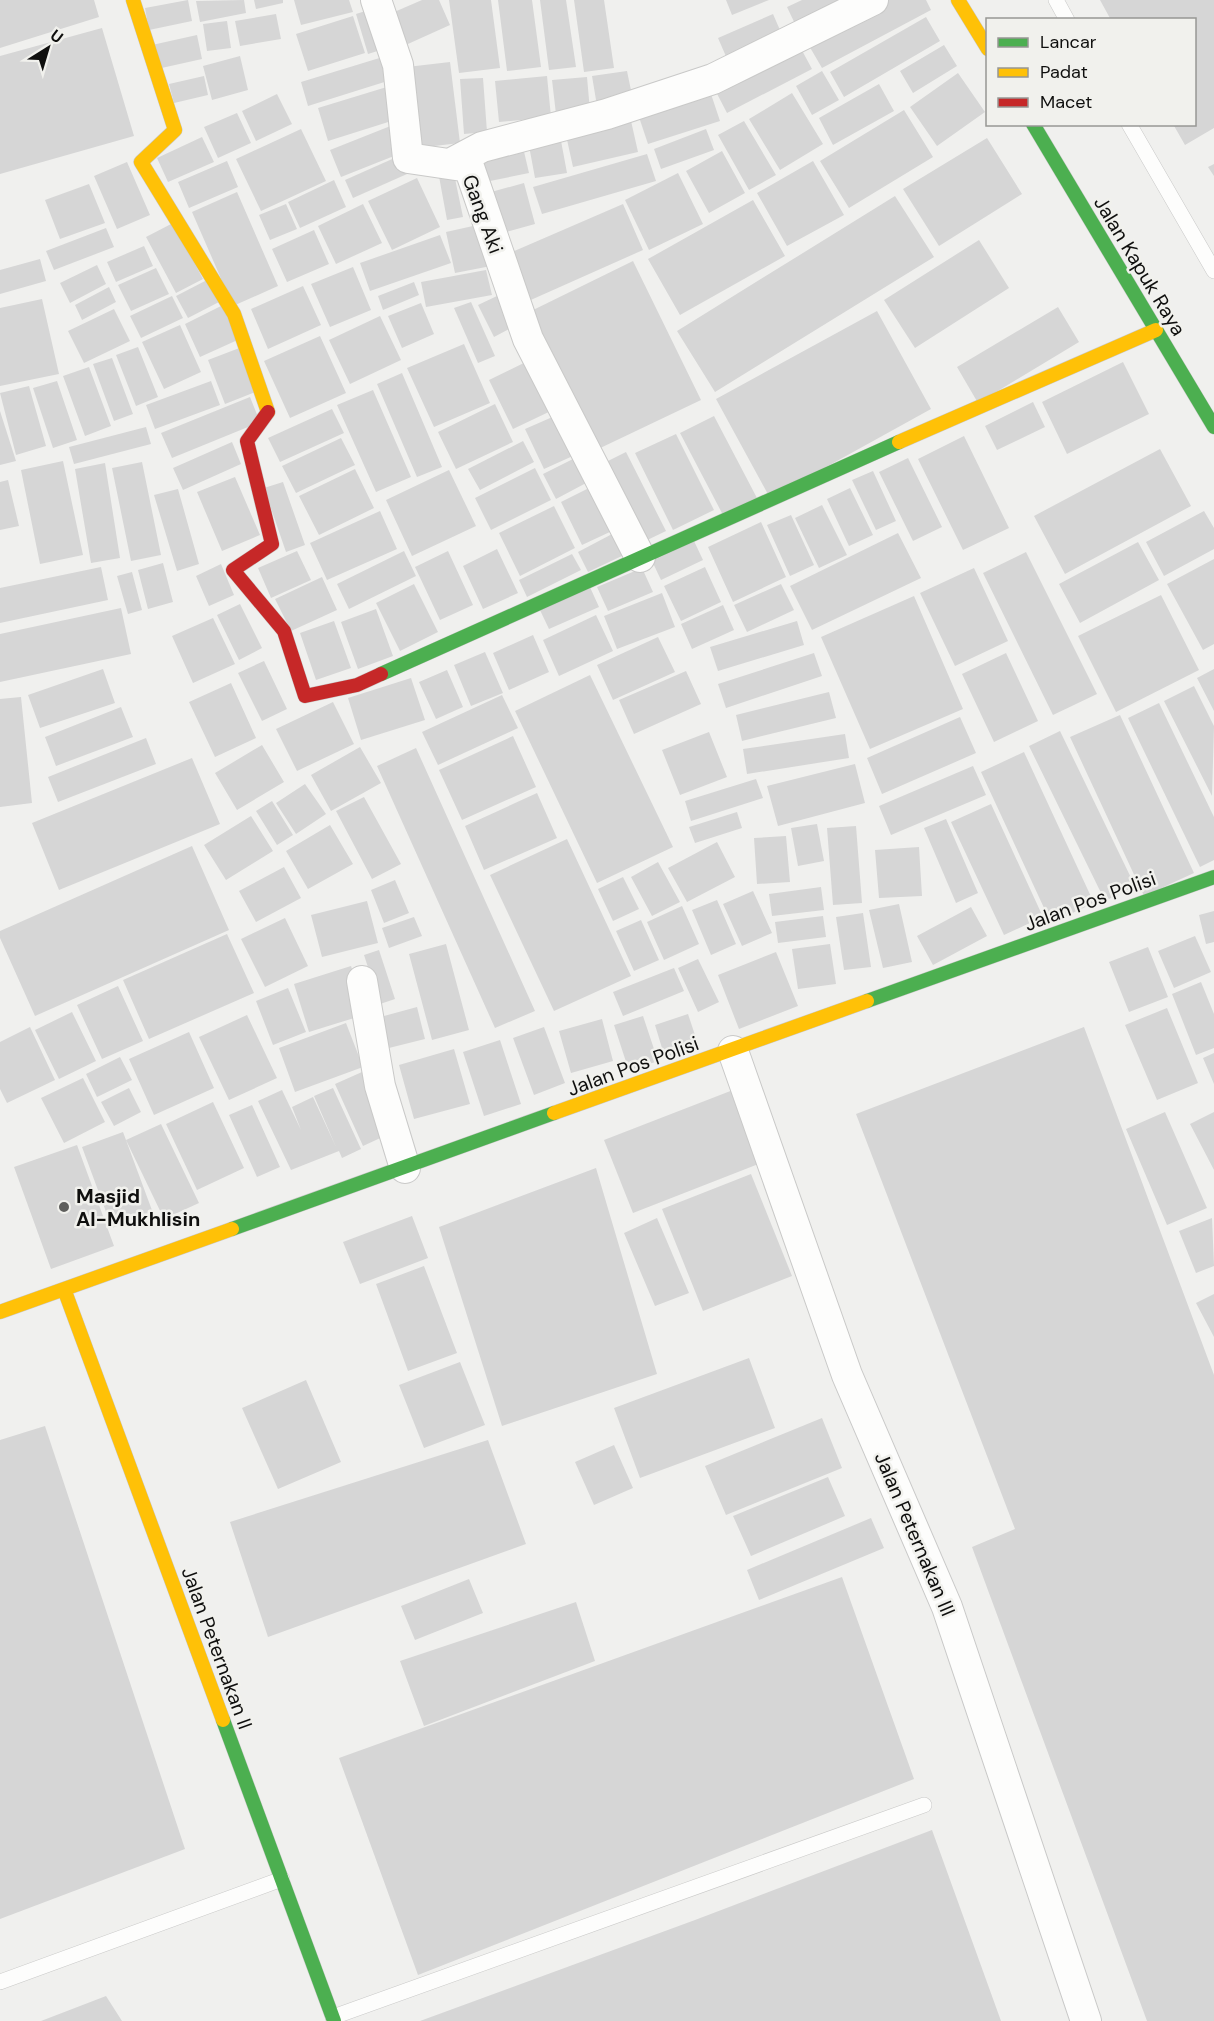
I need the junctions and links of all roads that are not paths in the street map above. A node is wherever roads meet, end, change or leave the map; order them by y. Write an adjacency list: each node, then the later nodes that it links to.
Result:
1 (133, 0): 14 (street)
2 (376, 0): 10 (street)
3 (873, 0): 10 (street, Gang Aki)
4 (958, 0): 7 (street)
5 (1056, 0): 6 (lane)
6 (1066, 18)
7 (986, 47)
8 (1034, 126): 12 (street, Jalan Kapuk Raya)
9 (1130, 126): 11 (lane)
10 (450, 164): 14 (street, Gang Aki)
11 (1214, 271)
12 (1156, 330): 13 (street, Jalan Kapuk Raya); 14 (street)
13 (1214, 427)
14 (640, 557)
15 (1214, 877): 17 (street, Jalan Pos Polisi)
16 (362, 981): 18 (street)
17 (733, 1051): 18 (street, Jalan Pos Polisi); 25 (street, Jalan Peternakan III)
18 (405, 1168): 19 (street, Jalan Pos Polisi)
19 (64, 1289): 20 (street, Jalan Pos Polisi); 22 (street, Jalan Peternakan II)
20 (0, 1312)
21 (924, 1805): 24 (lane)
22 (282, 1879): 23 (lane); 24 (street, Jalan Peternakan II)
23 (0, 1982)
24 (334, 2019)
25 (1086, 2021)

